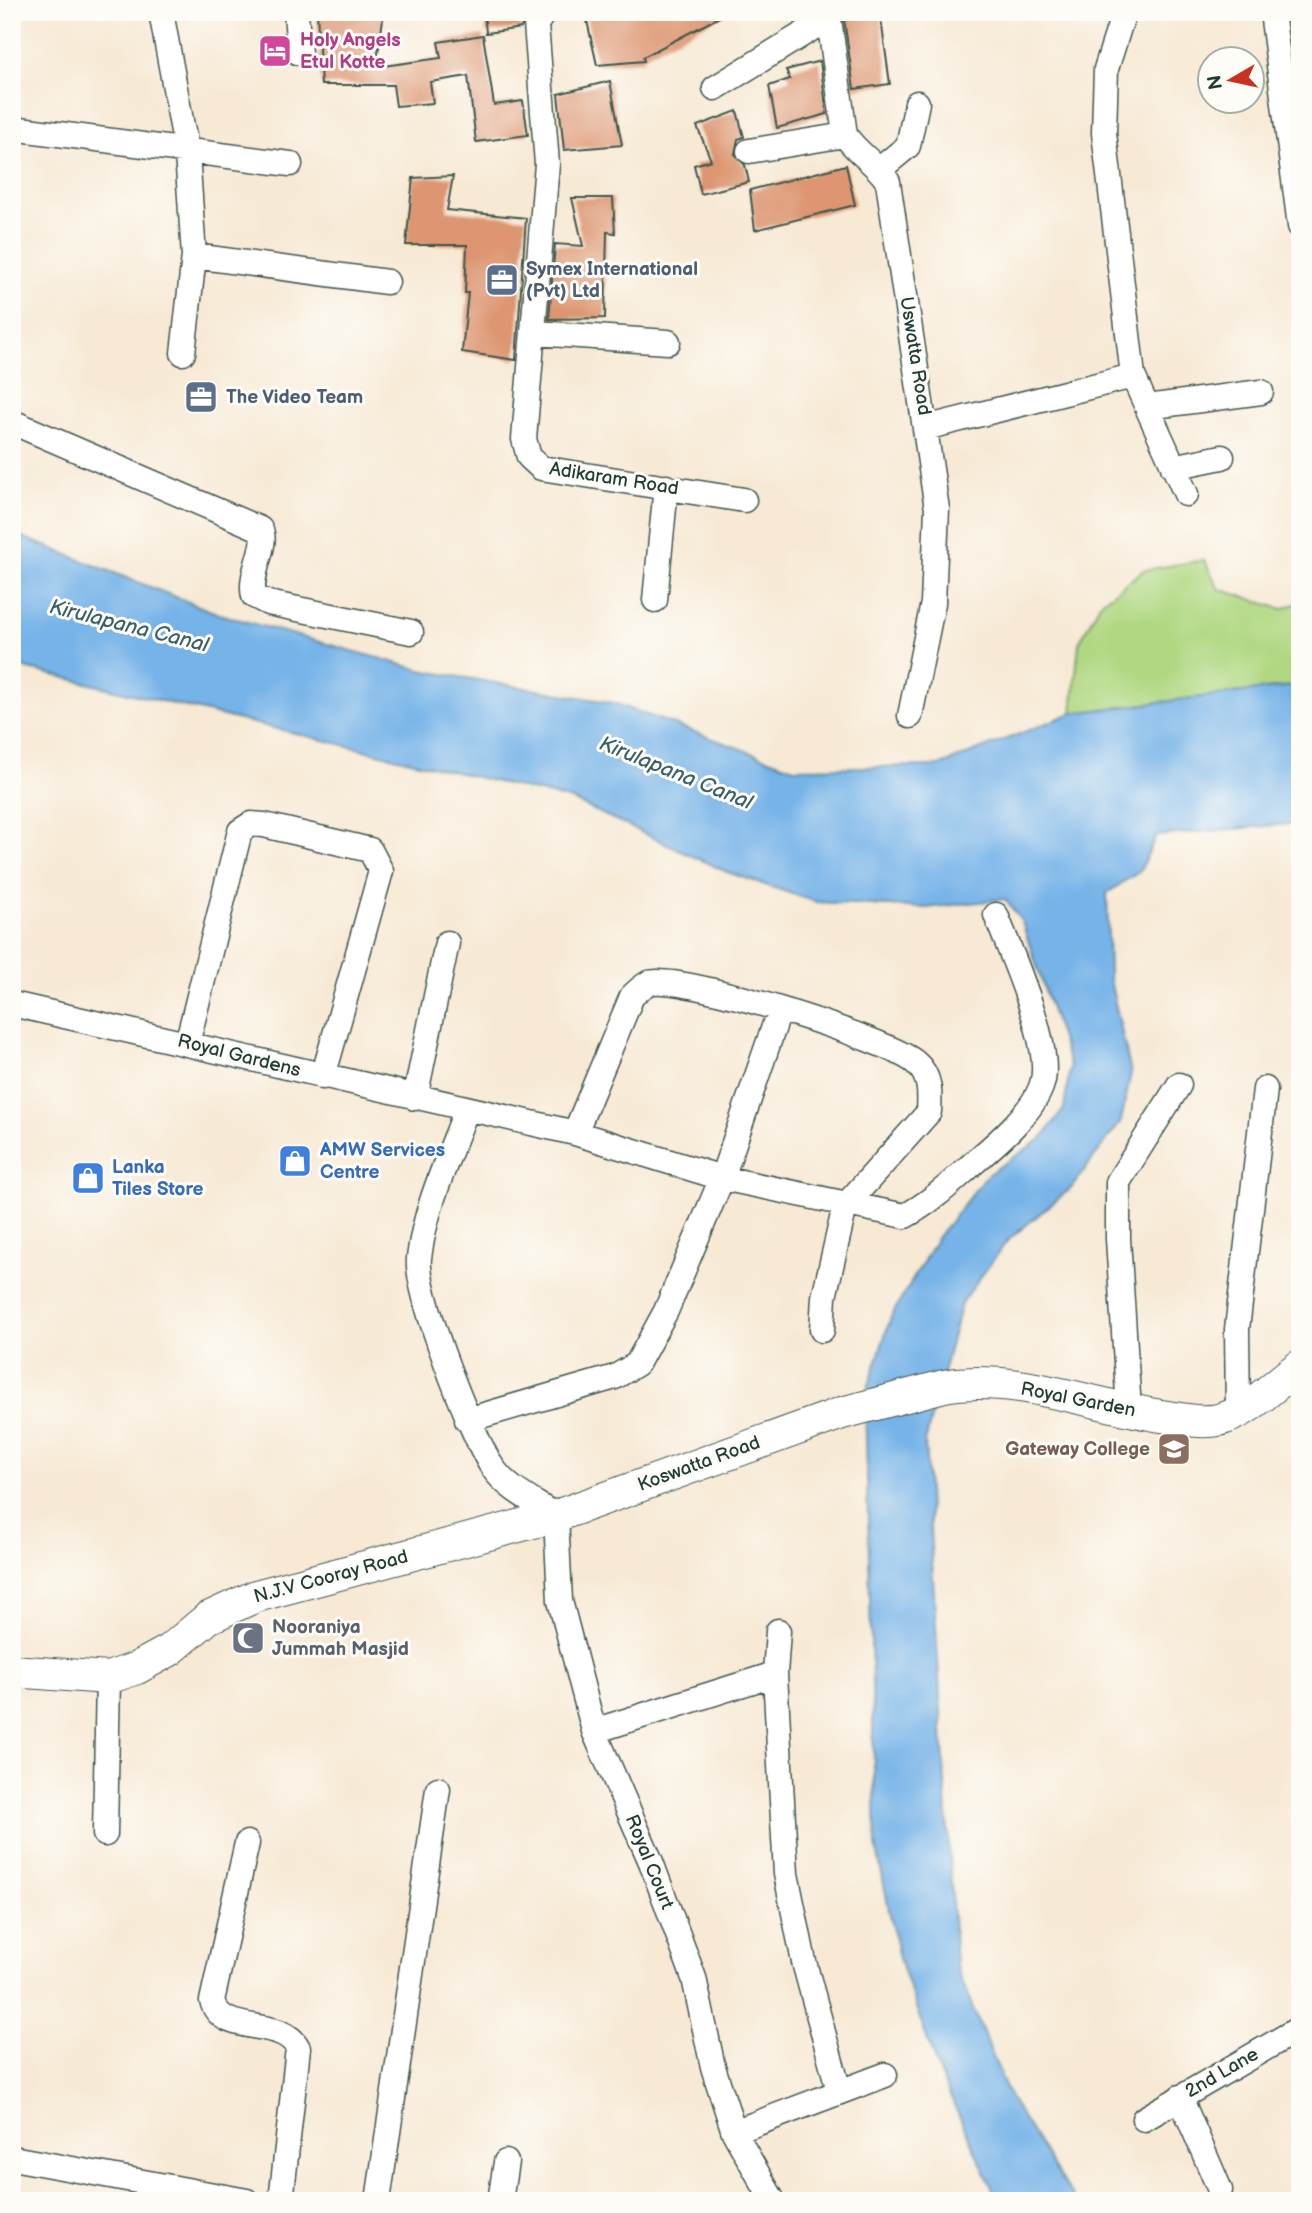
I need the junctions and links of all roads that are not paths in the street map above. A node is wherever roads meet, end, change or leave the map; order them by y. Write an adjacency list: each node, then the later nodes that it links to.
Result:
1 (160, 12): 13 (street)
2 (296, 12): 7 (street)
3 (544, 12): 19 (street, Adikaram Road)
4 (1124, 12): 22 (street)
5 (1272, 12): 16 (street)
6 (829, 15): 8 (street); 11 (street)
7 (299, 53)
8 (715, 88)
9 (917, 103): 15 (street)
10 (12, 128): 13 (street)
11 (845, 135): 12 (street); 15 (street)
12 (749, 151)
13 (187, 153): 14 (street); 17 (street)
14 (290, 164)
15 (880, 169): 26 (street, Uswatta Road)
16 (1300, 226)
17 (194, 256): 18 (street); 21 (street)
18 (387, 282)
19 (535, 333): 20 (street); 29 (street, Adikaram Road)
20 (668, 342)
21 (183, 352)
22 (1133, 376): 24 (street); 26 (street)
23 (1261, 392): 24 (street)
24 (1147, 407): 28 (street)
25 (12, 422): 33 (street)
26 (925, 428): 34 (street, Uswatta Road)
27 (1222, 457): 28 (street)
28 (1173, 467): 30 (street)
29 (666, 487): 31 (street, Adikaram Road); 32 (street)
30 (1186, 494)
31 (744, 499)
32 (655, 600)
33 (411, 632)
34 (910, 716)
35 (996, 915): 47 (street, Royal Gardens)
36 (447, 943): 43 (street)
37 (12, 1004): 39 (street, Royal Gardens)
38 (780, 1009): 45 (street); 46 (street); 47 (street)
39 (187, 1044): 40 (street, Royal Gardens); 40 (street)
40 (323, 1077): 43 (street, Royal Gardens)
41 (1179, 1085): 50 (street)
42 (1265, 1089): 52 (street)
43 (415, 1098): 44 (street, Royal Gardens)
44 (466, 1111): 45 (street, Royal Gardens); 53 (street)
45 (575, 1133): 46 (street, Royal Gardens)
46 (722, 1178): 47 (street, Royal Gardens); 53 (street)
47 (845, 1206): 48 (street)
48 (822, 1330)
49 (1299, 1363): 52 (street, Royal Garden)
50 (1129, 1410): 51 (street, Royal Garden); 52 (street, Royal Garden)
51 (842, 1413): 54 (street, Koswatta Road)
52 (1238, 1413)
53 (467, 1420): 54 (street)
54 (556, 1516): 55 (street, Koswatta Road); 60 (street, Royal Court)
55 (420, 1552): 59 (street, N.J.V Cooray Road)
56 (778, 1631): 58 (street)
57 (12, 1671): 59 (street, N.J.V Cooray Road)
58 (775, 1674): 60 (street); 66 (street)
59 (108, 1678): 62 (street)
60 (594, 1731): 69 (street, Royal Court)
61 (438, 1789): 75 (street)
62 (105, 1834)
63 (247, 1843): 74 (street)
64 (1300, 2028): 67 (street, 2nd Lane)
65 (885, 2075): 66 (street)
66 (839, 2091): 69 (street)
67 (1180, 2097): 68 (street, 2nd Lane); 72 (street)
68 (1144, 2119)
69 (734, 2132): 77 (street, Royal Court)
70 (12, 2158): 73 (street)
71 (506, 2162): 76 (street)
72 (1220, 2190)
73 (247, 2201)
74 (281, 2201)
75 (379, 2201)
76 (500, 2201)
77 (773, 2201)

